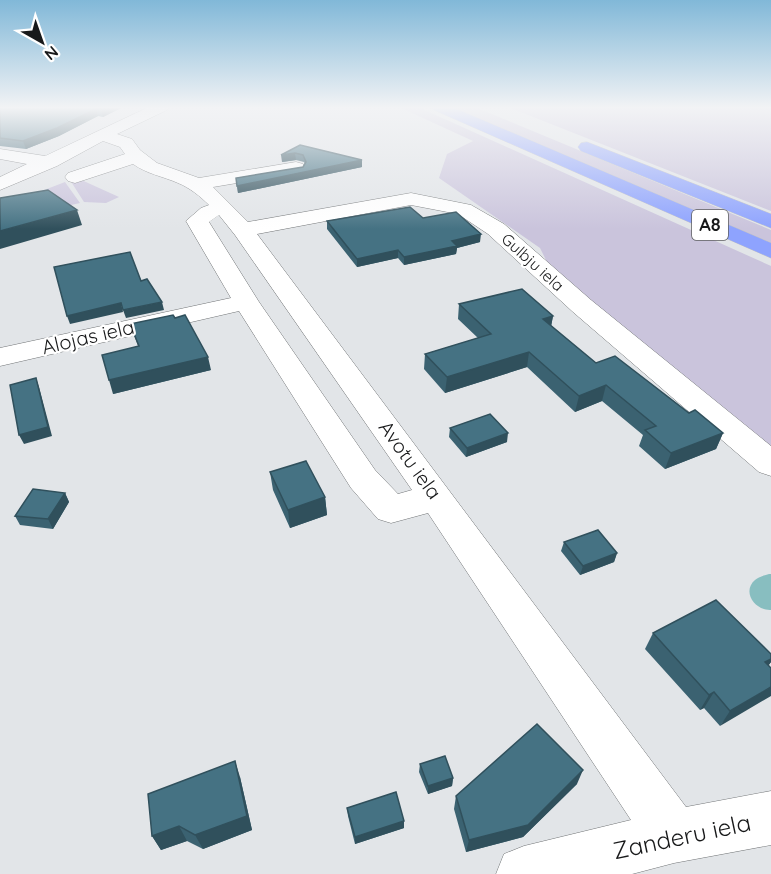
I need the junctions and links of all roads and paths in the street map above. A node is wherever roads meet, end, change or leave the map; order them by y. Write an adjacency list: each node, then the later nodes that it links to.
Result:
1 (77, 148): 7 (street)
2 (129, 148): 6 (street, Avotu iela)
3 (534, 148): 14 (highway, A8)
4 (589, 148): 13 (highway, A8)
5 (0, 154): 7 (street)
6 (135, 157): 9 (street); 11 (street, Avotu iela)
7 (50, 162): 10 (street)
8 (296, 168): 11 (street)
9 (75, 177)
10 (0, 184)
11 (196, 184): 12 (street, Avotu iela)
12 (233, 218): 15 (street, Gulbju iela); 17 (street, Gulbju iela); 18 (street, Avotu iela)
13 (771, 222)
14 (771, 251)
15 (246, 302): 16 (street, Alojas iela); 18 (street)
16 (0, 357)
17 (771, 464)
18 (437, 498): 20 (street, Avotu iela)
19 (771, 818): 20 (street, Zanderu iela)
20 (674, 836): 21 (street, Zanderu iela)
21 (524, 874)

